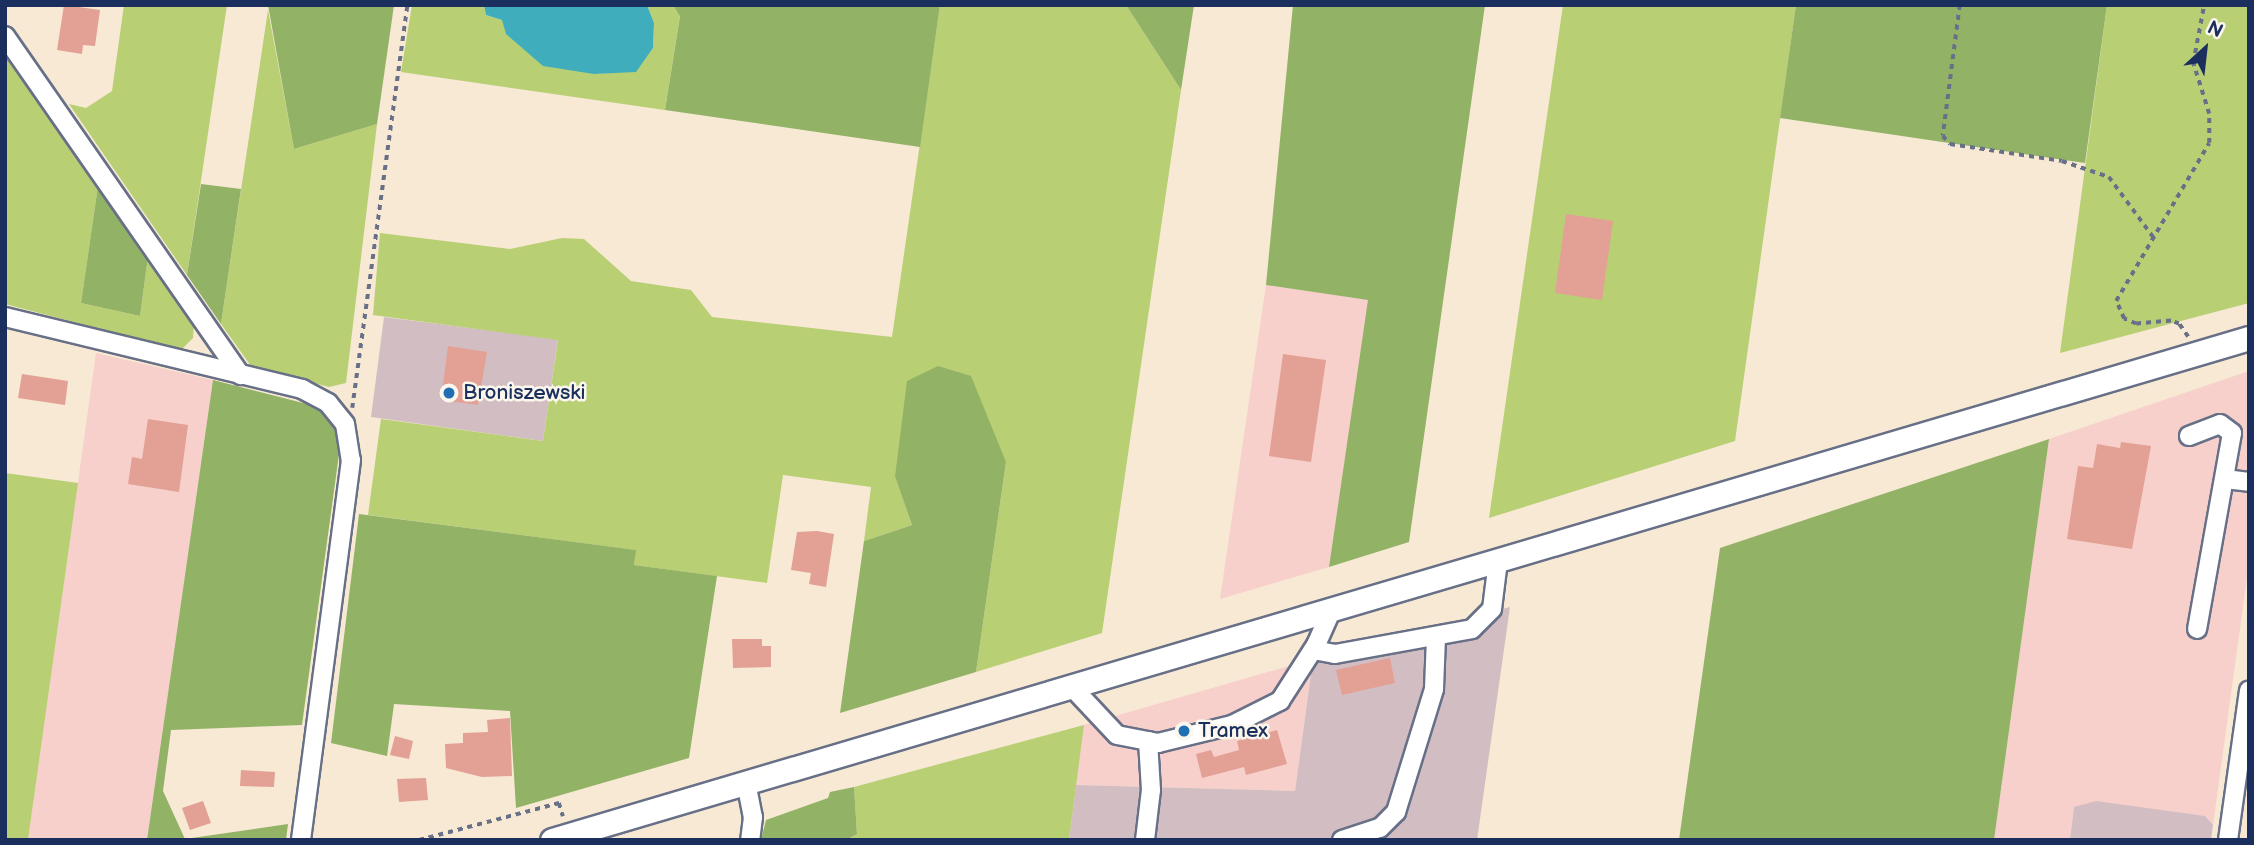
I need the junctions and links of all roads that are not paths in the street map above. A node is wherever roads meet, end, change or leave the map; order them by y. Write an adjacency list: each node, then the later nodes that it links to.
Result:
1 (5, 36): 4 (street)
2 (5, 317): 4 (street)
3 (2249, 338): 8 (main road)
4 (241, 375): 18 (street)
5 (2189, 436): 6 (street)
6 (2225, 479): 7 (street); 10 (street)
7 (2249, 482)
8 (1497, 561): 9 (main road); 11 (street)
9 (1332, 609): 12 (street); 13 (main road)
10 (2197, 629)
11 (1436, 636): 12 (street); 21 (street)
12 (1313, 650): 15 (street)
13 (1071, 686): 15 (street); 16 (main road)
14 (2249, 690): 22 (street)
15 (1148, 741): 20 (street)
16 (746, 782): 17 (main road); 19 (street)
17 (560, 838)
18 (300, 840)
19 (750, 840)
20 (1145, 840)
21 (1342, 840)
22 (2228, 840)

